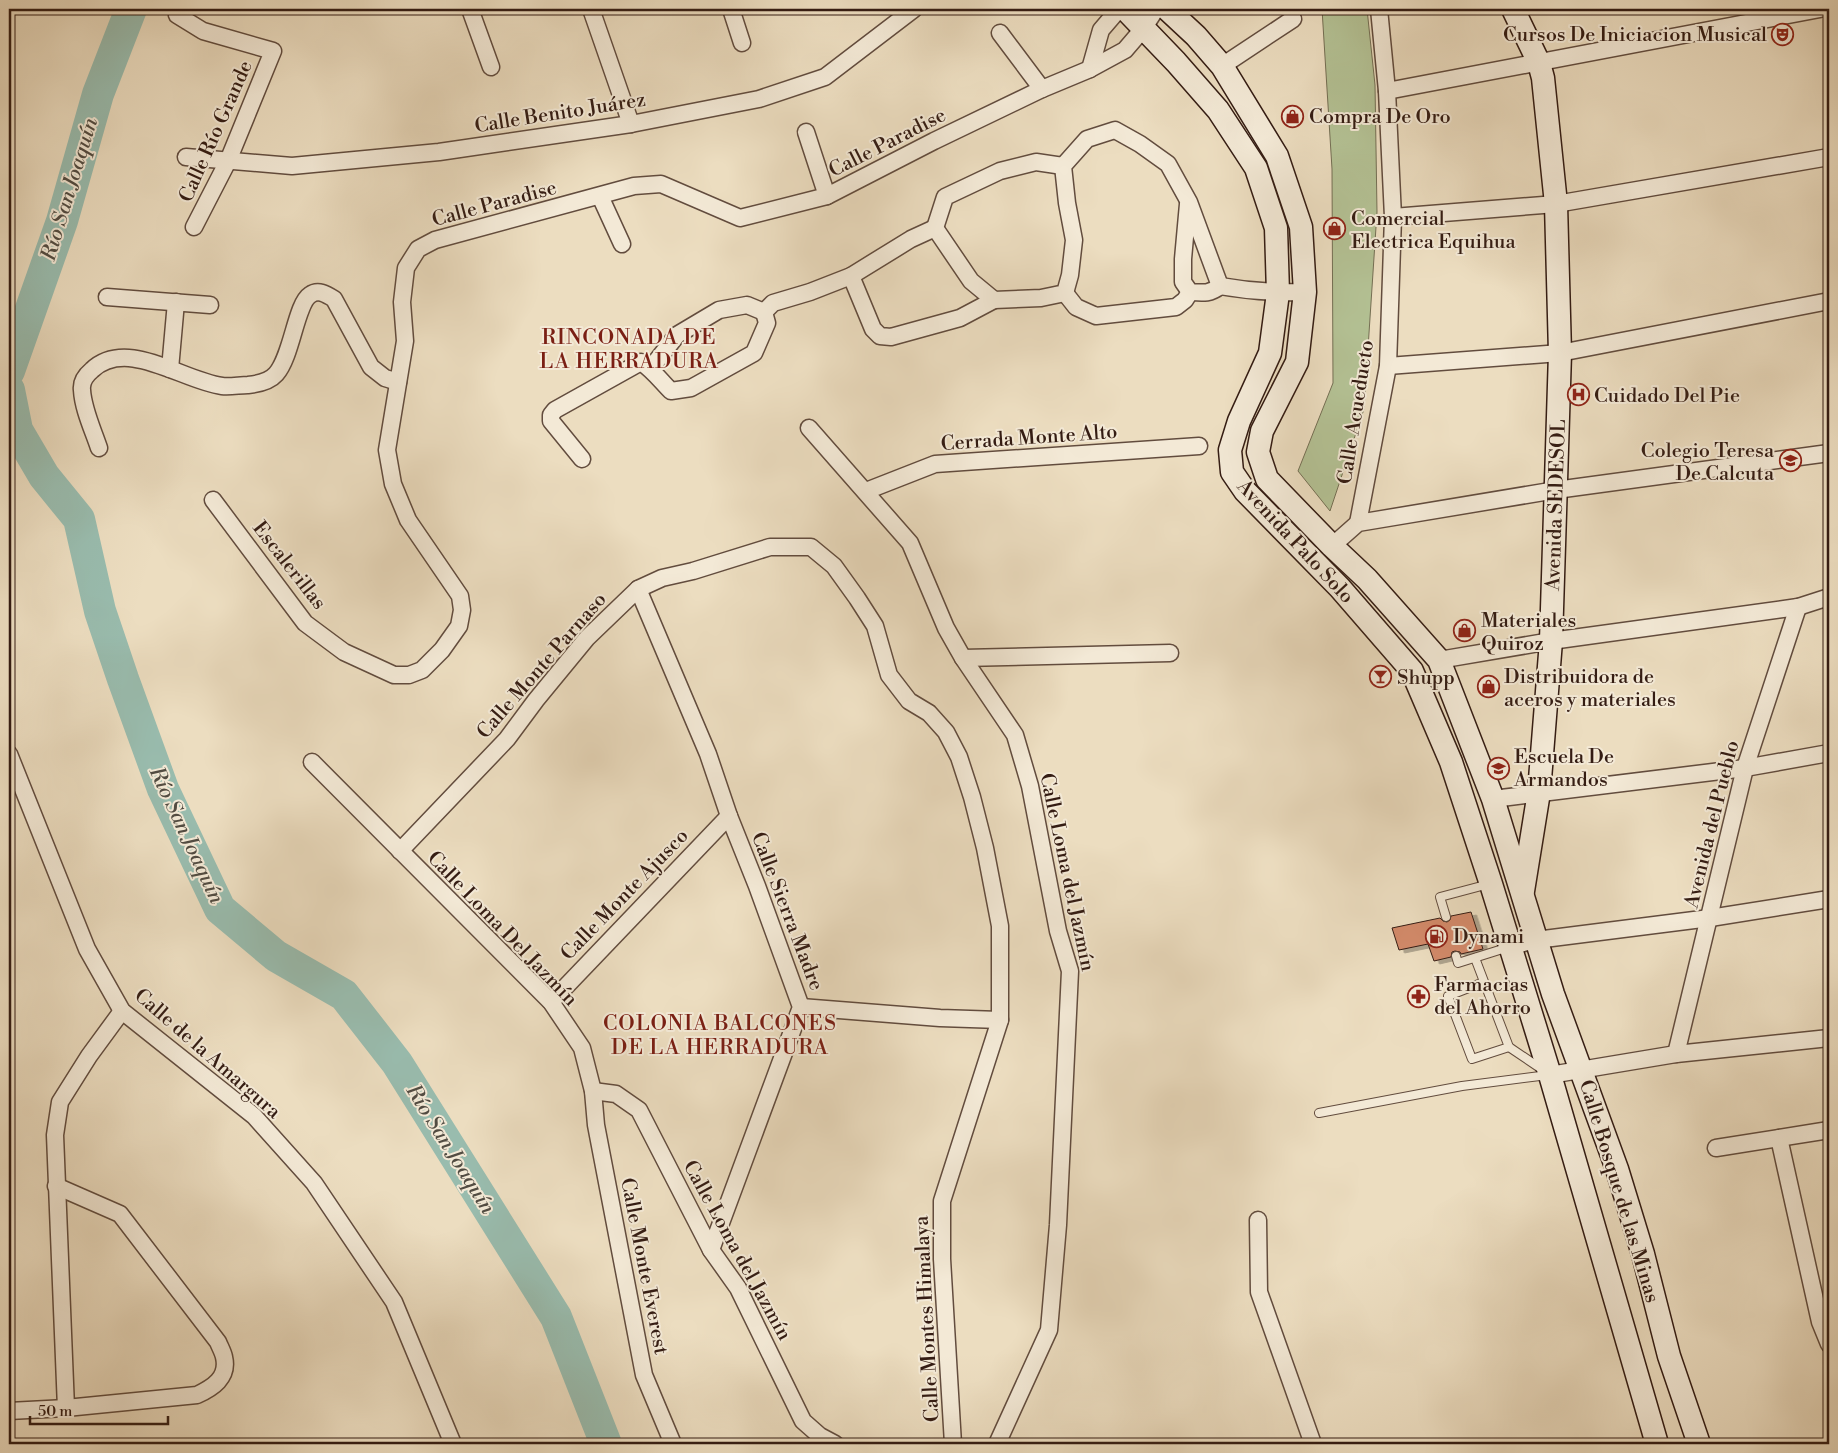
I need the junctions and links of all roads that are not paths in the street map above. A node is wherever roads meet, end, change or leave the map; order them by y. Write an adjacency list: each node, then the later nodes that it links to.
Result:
1 (470, 9): 19 (street)
2 (591, 9): 23 (street)
3 (731, 9): 16 (street)
4 (914, 9): 23 (street, Calle Benito Juárez)
5 (1120, 9): 20 (street)
6 (1125, 9): 14 (main road, Avenida Palo Solo)
7 (1156, 9): 14 (street, Calle Paradise)
8 (1167, 9): 18 (main road, Avenida Palo Solo)
9 (1379, 9): 22 (street, Calle Acueducto)
10 (1513, 9): 17 (main road, Avenida SEDESOL)
11 (1820, 9): 17 (street)
12 (177, 15): 27 (street, Calle Río Grande)
13 (1293, 19): 18 (street)
14 (1143, 29): 20 (street, Calle Paradise); 42 (main road, Avenida Palo Solo)
15 (1000, 33): 21 (street)
16 (742, 43)
17 (1539, 63): 22 (street); 32 (main road, Avenida SEDESOL)
18 (1222, 66): 41 (main road, Avenida Palo Solo)
19 (491, 67)
20 (1090, 69): 21 (street, Calle Paradise)
21 (1042, 89): 30 (street, Calle Paradise)
22 (1387, 91): 33 (street, Calle Acueducto)
23 (631, 124): 27 (street, Calle Benito Juárez)
24 (806, 132): 30 (street)
25 (186, 157): 27 (street, Calle Benito Juárez)
26 (1829, 157): 32 (street)
27 (228, 161): 34 (street, Calle Río Grande)
28 (1063, 166): 31 (street); 35 (street); 39 (street)
29 (600, 196): 30 (street, Calle Paradise); 36 (street); 53 (street, Calle Paradise)
30 (827, 196)
31 (1188, 202): 38 (street); 40 (street)
32 (1556, 204): 33 (street); 49 (main road, Avenida SEDESOL)
33 (1393, 217): 50 (street, Calle Acueducto)
34 (194, 228)
35 (935, 228): 37 (street); 44 (street)
36 (622, 244)
37 (851, 276): 44 (street); 48 (street)
38 (1220, 286): 40 (street); 42 (street)
39 (1065, 292): 40 (street); 44 (street)
40 (1190, 292)
41 (1304, 292): 42 (street); 63 (main road, Avenida Palo Solo)
42 (1278, 293): 79 (main road, Avenida Palo Solo)
43 (108, 297): 45 (street)
44 (994, 300)
45 (176, 302): 47 (street); 52 (street)
46 (1829, 302): 49 (street)
47 (210, 305)
48 (764, 312): 51 (street); 51 (street)
49 (1560, 353): 50 (street); 59 (main road, Avenida SEDESOL)
50 (1388, 366): 62 (street, Calle Acueducto)
51 (651, 368): 58 (street)
52 (170, 370): 53 (street); 56 (street)
53 (398, 382): 61 (street, Escalerillas)
54 (809, 428): 60 (street, Calle Loma del Jazmín)
55 (1199, 446): 60 (street, Cerrada Monte Alto)
56 (99, 448)
57 (1829, 453): 59 (street)
58 (582, 459)
59 (1556, 490): 62 (street); 67 (main road, Avenida SEDESOL)
60 (866, 491): 69 (street, Calle Loma del Jazmín)
61 (213, 500)
62 (1358, 523): 63 (street)
63 (1332, 546): 70 (main road, Avenida Palo Solo)
64 (638, 589): 77 (street, Calle Sierra Madre); 78 (street, Calle Monte Parnaso); 92 (street, Calle Monte Parnaso)
65 (1829, 597): 66 (street)
66 (1798, 607): 67 (street); 74 (street, Avenida del Pueblo)
67 (1551, 641): 70 (street); 75 (main road, Avenida SEDESOL)
68 (1170, 653): 69 (street)
69 (963, 658): 113 (street, Calle Loma del Jazmín)
70 (1439, 660): 76 (main road, Avenida Palo Solo)
71 (1829, 753): 74 (street)
72 (9, 754): 91 (street, Calle de la Amargura)
73 (312, 762): 78 (street, Calle Loma Del Jazmín)
74 (1745, 768): 75 (street); 83 (street, Avenida del Pueblo)
75 (1539, 792): 76 (street); 80 (main road, Avenida SEDESOL)
76 (1493, 798): 80 (main road, Avenida Palo Solo)
77 (729, 816): 89 (street, Calle Monte Ajusco); 90 (street, Calle Sierra Madre)
78 (400, 851): 89 (street, Calle Loma Del Jazmín)
79 (1491, 884): 82 (lane); 85 (main road, Avenida Palo Solo)
80 (1522, 896): 84 (main road, Avenida Palo Solo); 85 (main road, Avenida SEDESOL)
81 (1829, 899): 83 (street)
82 (1446, 917)
83 (1710, 918): 84 (street); 95 (street, Avenida del Pueblo)
84 (1536, 940): 85 (street); 96 (main road, Calle Bosque de las Minas)
85 (1511, 946): 87 (lane); 97 (main road, Calle Bosque de las Minas)
86 (1456, 956): 87 (lane)
87 (1475, 958): 88 (lane)
88 (1484, 982): 94 (lane); 94 (lane)
89 (551, 1002): 98 (street, Calle Loma Del Jazmín)
90 (801, 1007): 92 (street); 105 (street, Calle Sierra Madre)
91 (122, 1010): 103 (street); 109 (street, Calle de la Amargura)
92 (1000, 1020): 112 (street, Calle Montes Himalaya)
93 (1829, 1038): 95 (street)
94 (1509, 1047): 97 (lane)
95 (1676, 1054): 96 (street)
96 (1582, 1070): 97 (street); 116 (main road, Calle Bosque de las Minas)
97 (1550, 1075): 99 (lane); 115 (main road, Calle Bosque de las Minas)
98 (593, 1091): 105 (street, Calle Loma del Jazmín); 110 (street, Calle Monte Everest)
99 (1319, 1113)
100 (1829, 1130): 101 (street)
101 (1779, 1138): 102 (street); 106 (street)
102 (1716, 1148)
103 (56, 1186): 107 (street); 107 (street)
104 (1258, 1220): 114 (street)
105 (711, 1250): 111 (street, Calle Loma del Jazmín)
106 (1829, 1344)
107 (66, 1408): 108 (street)
108 (9, 1411)
109 (453, 1444)
110 (673, 1444)
111 (835, 1444)
112 (953, 1444)
113 (997, 1444)
114 (1313, 1444)
115 (1658, 1444)
116 (1699, 1444)

